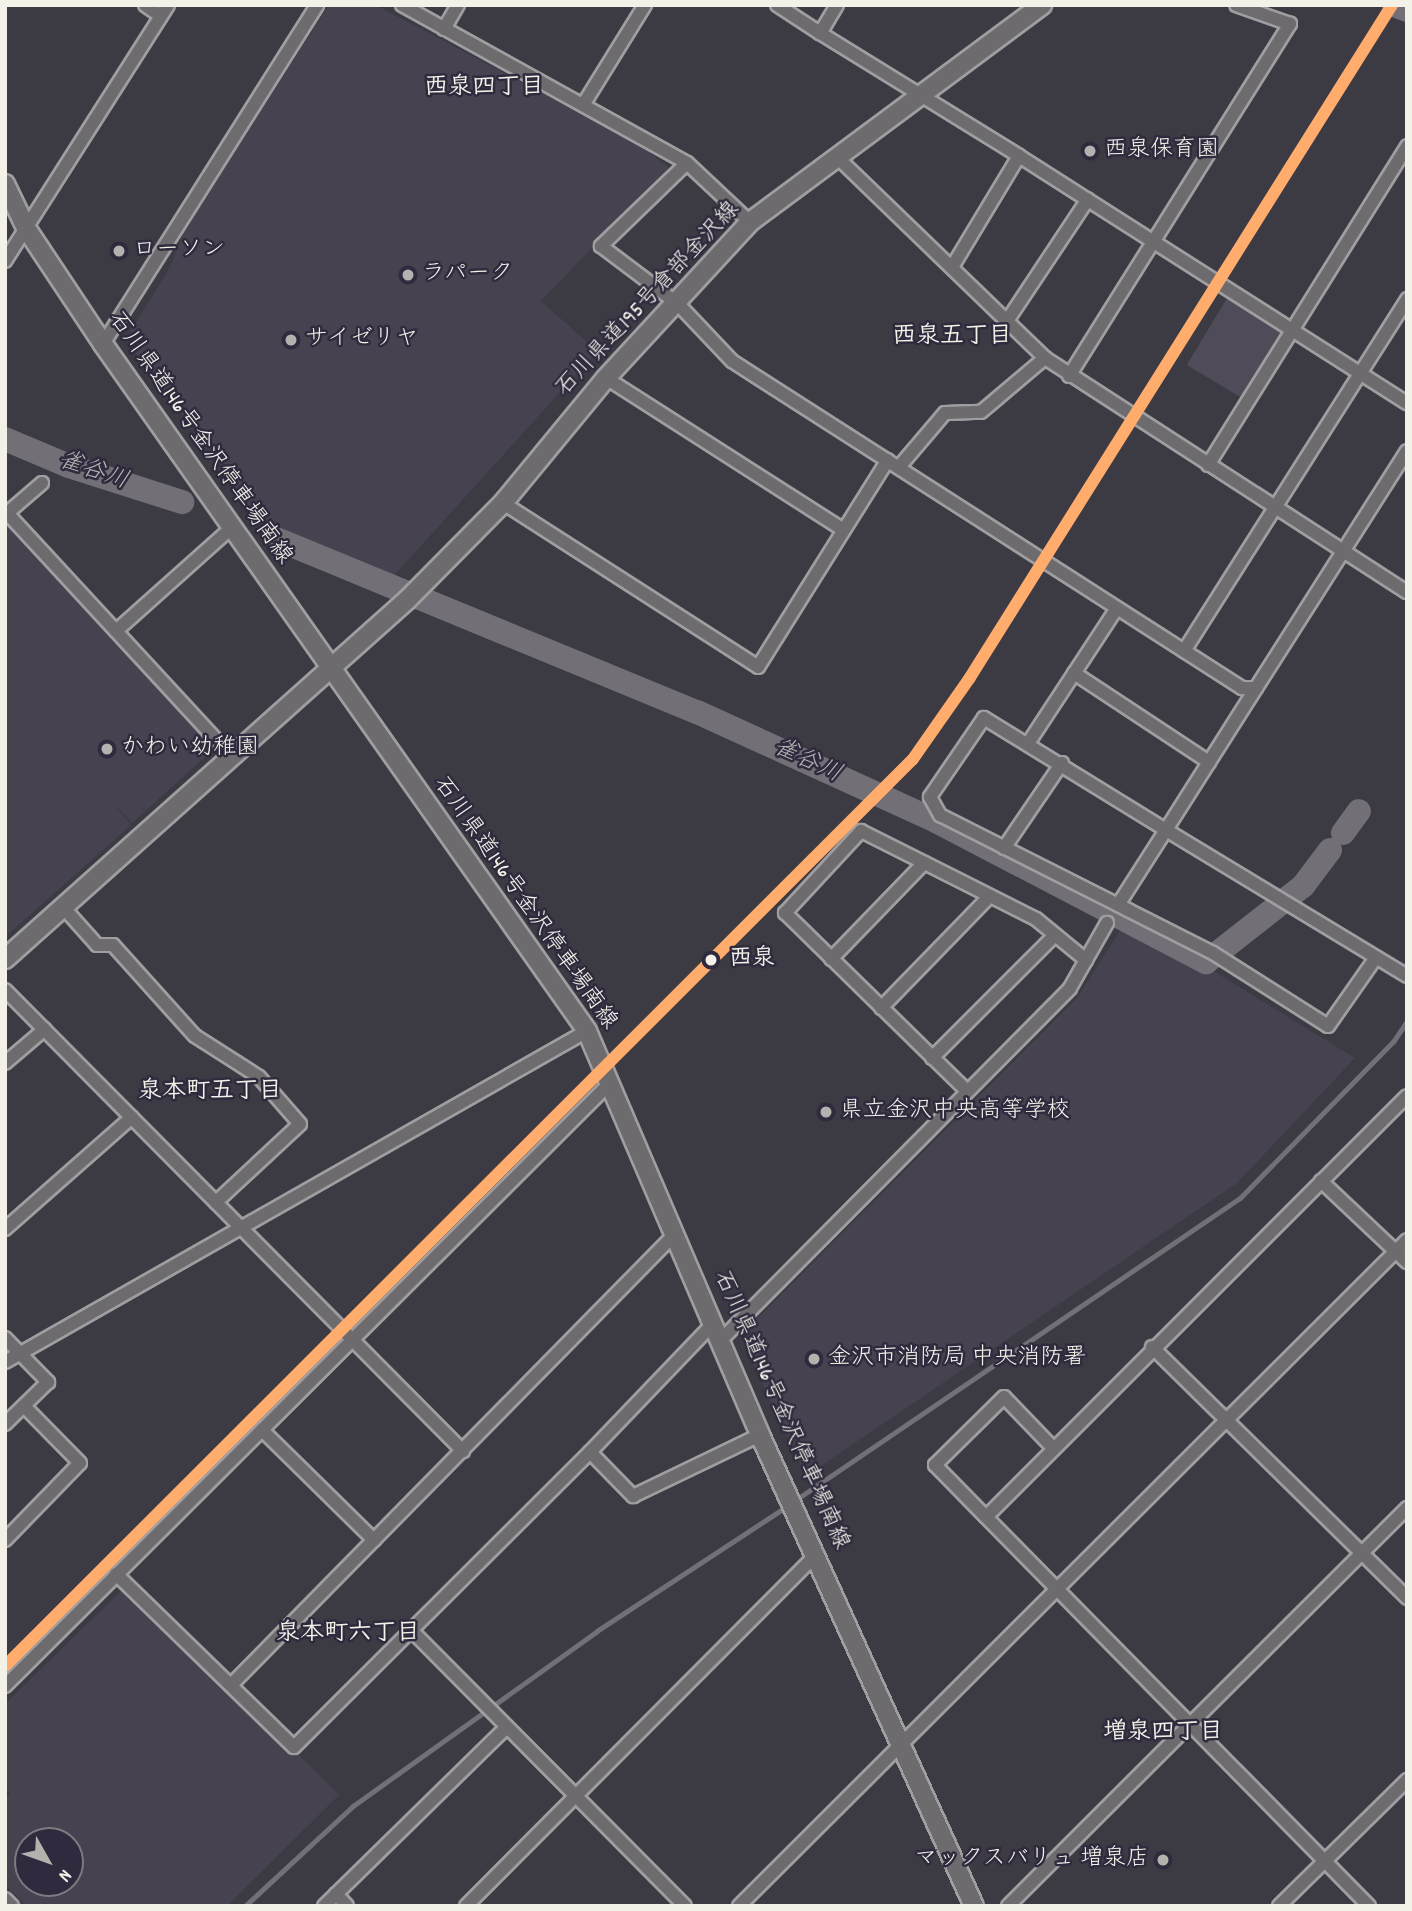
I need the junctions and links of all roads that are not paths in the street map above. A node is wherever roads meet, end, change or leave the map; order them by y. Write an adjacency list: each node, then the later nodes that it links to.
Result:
1 (145, 5): 10 (street)
2 (317, 5): 30 (street)
3 (402, 5): 11 (street)
4 (458, 5): 11 (street)
5 (645, 5): 14 (street)
6 (777, 5): 12 (street)
7 (837, 5): 12 (street)
8 (1042, 5): 13 (main road, 石川県道195号倉部金沢線)
9 (1236, 5): 23 (street)
10 (164, 10): 22 (street)
11 (444, 29): 14 (street)
12 (820, 33): 13 (street)
13 (918, 98): 16 (street); 17 (main road, 石川県道195号倉部金沢線)
14 (583, 105): 18 (street)
15 (1407, 146): 29 (street)
16 (1019, 156): 20 (street); 25 (street)
17 (838, 158): 21 (main road, 石川県道195号倉部金沢線); 25 (street)
18 (687, 163): 21 (street); 27 (street)
19 (5, 184): 22 (main road, 石川県道146号金沢停車場南線)
20 (1088, 199): 23 (street); 28 (street)
21 (750, 222): 27 (main road, 石川県道195号倉部金沢線)
22 (26, 228): 24 (street); 30 (main road, 石川県道146号金沢停車場南線)
23 (1156, 241): 29 (street); 33 (street)
24 (5, 261)
25 (952, 267): 28 (street)
26 (1407, 299): 32 (street)
27 (678, 304): 34 (main road, 石川県道195号倉部金沢線); 37 (street)
28 (1007, 321): 31 (street)
29 (1293, 328): 32 (street); 38 (street)
30 (103, 344): 43 (main road, 石川県道146号金沢停車場南線)
31 (1045, 358): 33 (street); 37 (street)
32 (1361, 373): 35 (street); 41 (street)
33 (1069, 376): 38 (street)
34 (606, 378): 40 (main road, 石川県道195号倉部金沢線); 44 (street)
35 (1407, 403)
36 (1407, 451): 45 (street)
37 (893, 464): 44 (street); 47 (street)
38 (1209, 465): 41 (street)
39 (42, 483): 42 (street)
40 (503, 503): 44 (street); 50 (main road, 石川県道195号倉部金沢線)
41 (1276, 508): 45 (street); 49 (street)
42 (6, 514): 48 (street)
43 (231, 528): 48 (street); 50 (main road, 石川県道146号金沢停車場南線)
44 (842, 529)
45 (1344, 553): 46 (street); 52 (street)
46 (1407, 592)
47 (1117, 608): 49 (street); 51 (street)
48 (116, 631): 54 (street)
49 (1184, 651): 52 (street)
50 (328, 668): 54 (main road, 石川県道195号倉部金沢線); 73 (main road, 石川県道146号金沢停車場南線)
51 (1074, 673): 53 (street); 55 (street)
52 (1256, 688): 55 (street)
53 (1029, 742): 56 (street); 58 (street)
54 (232, 757): 62 (main road, 石川県道195号倉部金沢線)
55 (1209, 762): 57 (street)
56 (1062, 763): 57 (street); 58 (street)
57 (1166, 830): 61 (street); 67 (street)
58 (1004, 848): 61 (street)
59 (924, 863): 60 (street); 66 (street); 66 (street)
60 (990, 896): 64 (street); 71 (street)
61 (1118, 905): 67 (street)
62 (63, 908): 65 (main road, 石川県道195号倉部金沢線); 81 (street)
63 (1107, 923): 68 (street)
64 (1055, 935): 68 (street); 74 (street)
65 (5, 959)
66 (831, 959): 71 (street)
67 (1375, 959): 69 (street)
68 (1086, 960): 77 (street)
69 (1407, 976)
70 (5, 990): 72 (street)
71 (881, 1008): 74 (street)
72 (45, 1029): 75 (street); 79 (street)
73 (587, 1031): 76 (main road, 石川県道146号金沢停車場南線); 83 (street)
74 (932, 1058): 77 (street)
75 (5, 1063)
76 (607, 1086): 84 (main road, 石川県道146号金沢停車場南線); 90 (street)
77 (967, 1091): 88 (street)
78 (1407, 1096): 80 (street)
79 (131, 1117): 81 (street); 82 (street)
80 (1321, 1181): 86 (street); 91 (street)
81 (216, 1202): 83 (street)
82 (5, 1229)
83 (243, 1231): 90 (street); 92 (street)
84 (676, 1233): 88 (main road, 石川県道146号金沢停車場南線); 100 (street)
85 (1407, 1240): 86 (street)
86 (1396, 1251): 87 (street); 95 (street)
87 (1407, 1262)
88 (716, 1333): 98 (main road, 石川県道146号金沢停車場南線); 101 (street)
89 (5, 1338): 92 (street)
90 (351, 1339): 97 (street); 100 (street)
91 (1152, 1347): 95 (street); 99 (street)
92 (19, 1354): 93 (street); 94 (street)
93 (5, 1362)
94 (24, 1406): 96 (street); 104 (street)
95 (1226, 1419): 106 (street); 109 (street)
96 (5, 1424)
97 (262, 1430): 105 (street); 108 (street)
98 (760, 1435): 101 (street); 107 (main road, 石川県道146号金沢停車場南線)
99 (1054, 1448): 103 (street); 103 (street)
100 (463, 1451): 105 (street)
101 (590, 1452): 111 (street)
102 (1407, 1508): 106 (street)
103 (986, 1517): 109 (street)
104 (5, 1540)
105 (374, 1540): 112 (street)
106 (1361, 1553): 110 (street); 114 (street)
107 (816, 1555): 116 (main road, 石川県道146号金沢停車場南線); 118 (street)
108 (116, 1574): 112 (street); 113 (street)
109 (1055, 1590): 114 (street); 116 (street)
110 (1407, 1598)
111 (410, 1629): 112 (street); 115 (street)
112 (232, 1684)
113 (5, 1686)
114 (1189, 1726): 119 (street); 129 (street)
115 (507, 1727): 118 (street); 120 (street)
116 (900, 1746): 127 (street); 128 (main road, 石川県道146号金沢停車場南線)
117 (1407, 1780): 119 (street)
118 (576, 1797): 125 (street); 126 (street)
119 (1324, 1861): 130 (street); 131 (street)
120 (335, 1894): 123 (street); 124 (street)
121 (5, 1899): 122 (street)
122 (12, 1906)
123 (324, 1906)
124 (347, 1906)
125 (466, 1906)
126 (685, 1906)
127 (739, 1906)
128 (974, 1906)
129 (1008, 1906)
130 (1279, 1906)
131 (1369, 1906)

